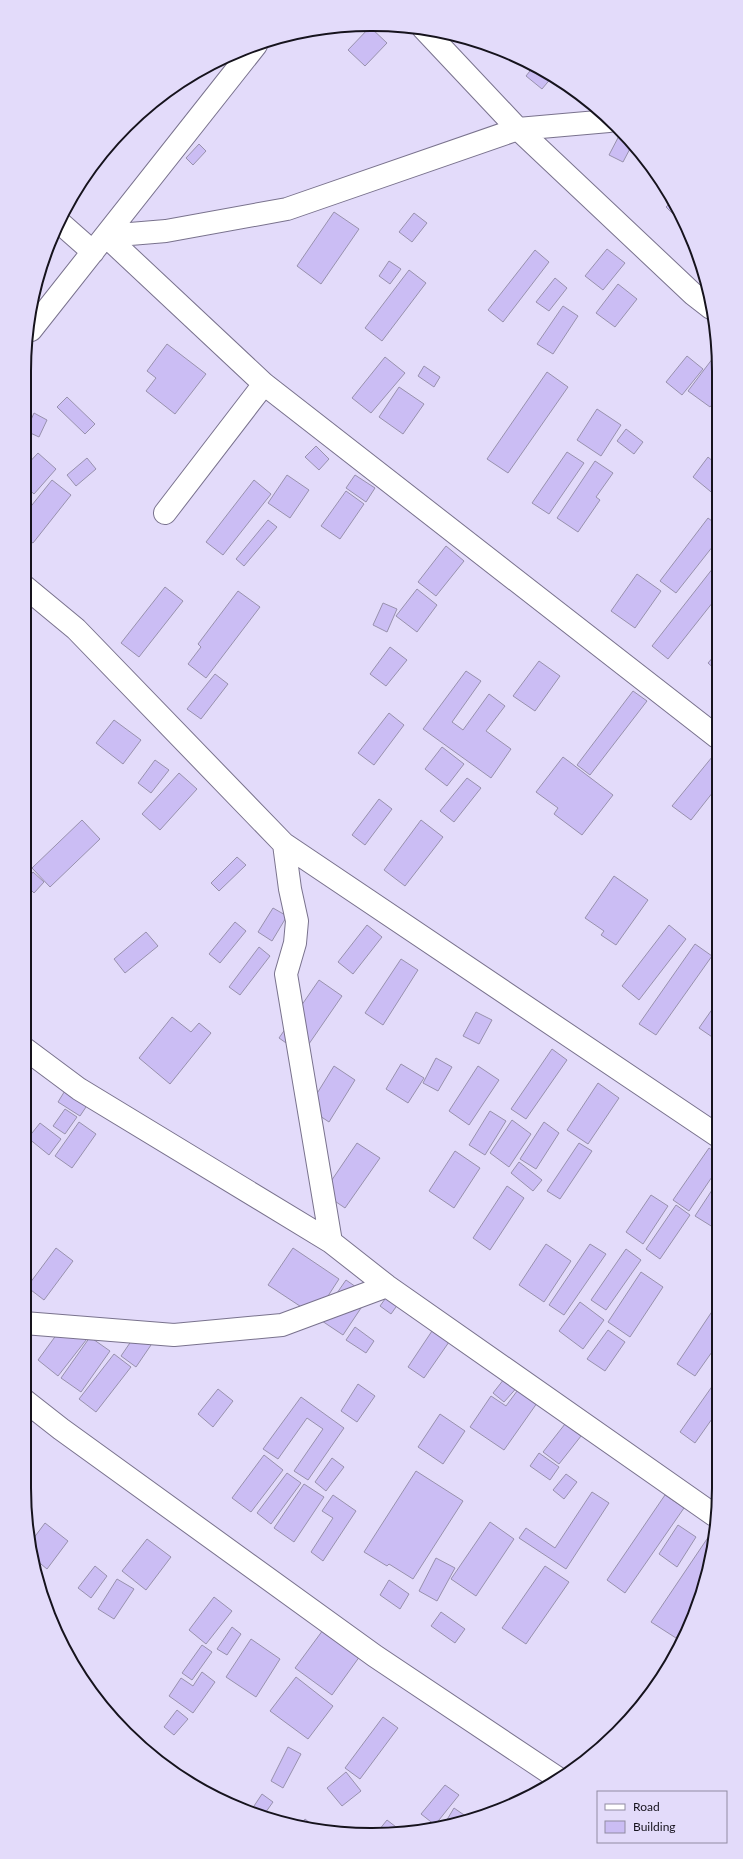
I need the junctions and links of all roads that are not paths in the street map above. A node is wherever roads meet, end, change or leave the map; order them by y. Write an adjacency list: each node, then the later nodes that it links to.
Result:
1 (431, 37): 4 (street)
2 (249, 54): 6 (street)
3 (603, 122): 4 (street)
4 (518, 129): 6 (street); 7 (street)
5 (64, 224): 6 (street)
6 (99, 244): 8 (street); 9 (street)
7 (705, 304)
8 (34, 326)
9 (264, 384): 10 (street); 12 (street)
10 (165, 513)
11 (31, 592): 13 (street)
12 (712, 733)
13 (284, 844): 15 (street); 16 (street)
14 (31, 1053): 16 (street)
15 (712, 1132)
16 (330, 1242): 17 (street)
17 (387, 1286): 18 (street); 20 (street)
18 (31, 1324)
19 (31, 1406): 21 (street)
20 (711, 1513)
21 (554, 1775)

